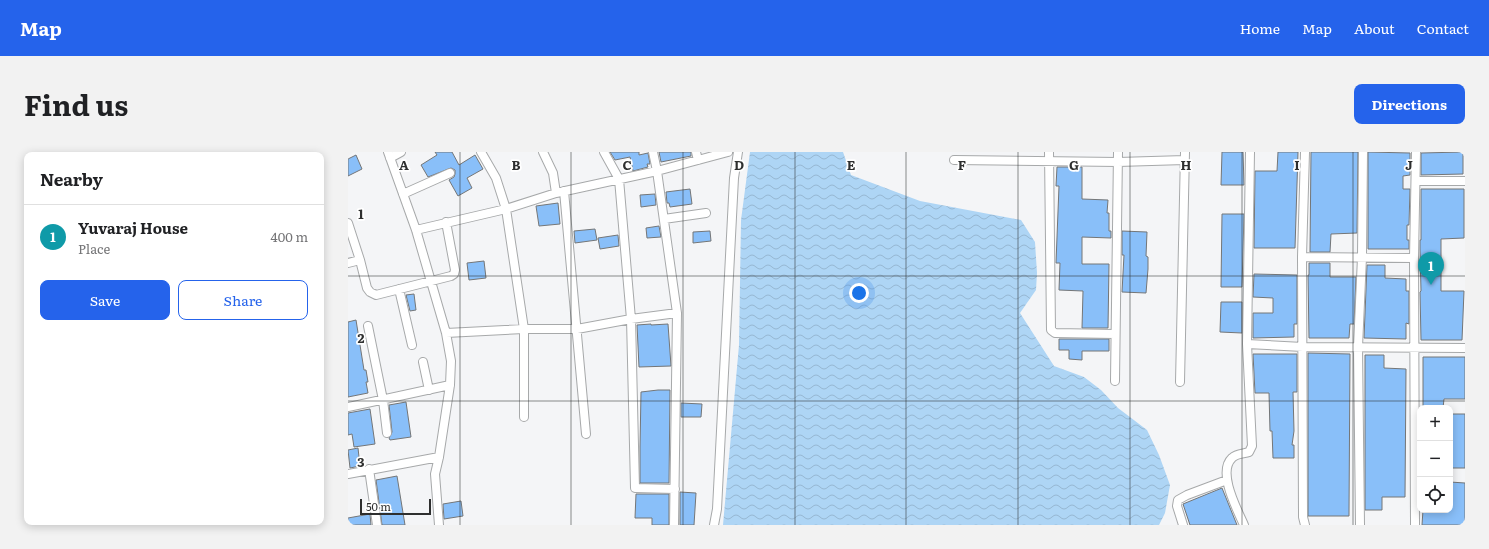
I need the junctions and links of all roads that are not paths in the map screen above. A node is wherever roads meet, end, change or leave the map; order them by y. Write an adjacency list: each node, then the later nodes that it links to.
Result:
1 (401, 152): 13 (street)
2 (481, 152): 27 (street)
3 (543, 152): 25 (street)
4 (604, 152): 22 (street)
5 (653, 152): 20 (street)
6 (728, 152): 14 (street)
7 (738, 152): 71 (street)
8 (1118, 152): 19 (street)
9 (1250, 152): 47 (street)
10 (1305, 152): 33 (street)
11 (1363, 152): 34 (street)
12 (1416, 152): 24 (street)
13 (389, 155): 26 (street)
14 (697, 156): 20 (street)
15 (983, 156): 16 (street); 18 (street)
16 (1049, 156): 19 (street); 46 (street)
17 (1185, 156): 19 (street); 55 (street)
18 (954, 160)
19 (1118, 162): 46 (street)
20 (658, 171): 22 (street); 29 (street)
21 (450, 173): 26 (street)
22 (619, 179): 25 (street); 41 (street)
23 (1465, 180): 24 (street)
24 (1416, 181): 35 (street)
25 (560, 192): 27 (street); 44 (street)
26 (403, 194): 32 (street)
27 (506, 209): 30 (street); 43 (street)
28 (706, 213): 29 (street)
29 (664, 219): 40 (street)
30 (446, 222): 32 (street); 38 (street)
31 (348, 223): 36 (street)
32 (416, 230): 38 (street)
33 (1302, 257): 34 (street); 49 (street)
34 (1362, 257): 35 (street); 50 (street)
35 (1414, 258): 51 (street)
36 (360, 260): 37 (street); 39 (street)
37 (348, 263)
38 (431, 281): 39 (street); 45 (street)
39 (399, 289): 48 (street)
40 (677, 314): 41 (street); 67 (street)
41 (631, 319): 44 (street); 67 (street)
42 (368, 326): 58 (street)
43 (524, 329): 44 (street); 45 (street); 60 (street)
44 (576, 329): 62 (street)
45 (446, 332): 56 (street)
46 (1115, 334): 54 (street)
47 (1247, 344): 49 (street); 66 (street)
48 (412, 345)
49 (1303, 347): 50 (street); 74 (street)
50 (1358, 347): 51 (street); 75 (street)
51 (1415, 347): 52 (street); 76 (street)
52 (1465, 348)
53 (423, 362): 57 (street)
54 (1115, 381)
55 (1180, 382)
56 (450, 385): 57 (street); 63 (street)
57 (429, 390): 58 (street)
58 (383, 400): 59 (street); 61 (street)
59 (348, 407)
60 (524, 417)
61 (387, 433)
62 (586, 434)
63 (439, 457): 64 (street); 69 (street)
64 (369, 469): 65 (street); 68 (street)
65 (348, 474)
66 (1227, 480): 72 (street); 73 (street)
67 (675, 489): 70 (street)
68 (377, 525)
69 (439, 525)
70 (674, 525)
71 (714, 525)
72 (1183, 525)
73 (1244, 525)
74 (1305, 525)
75 (1360, 525)
76 (1416, 525)

